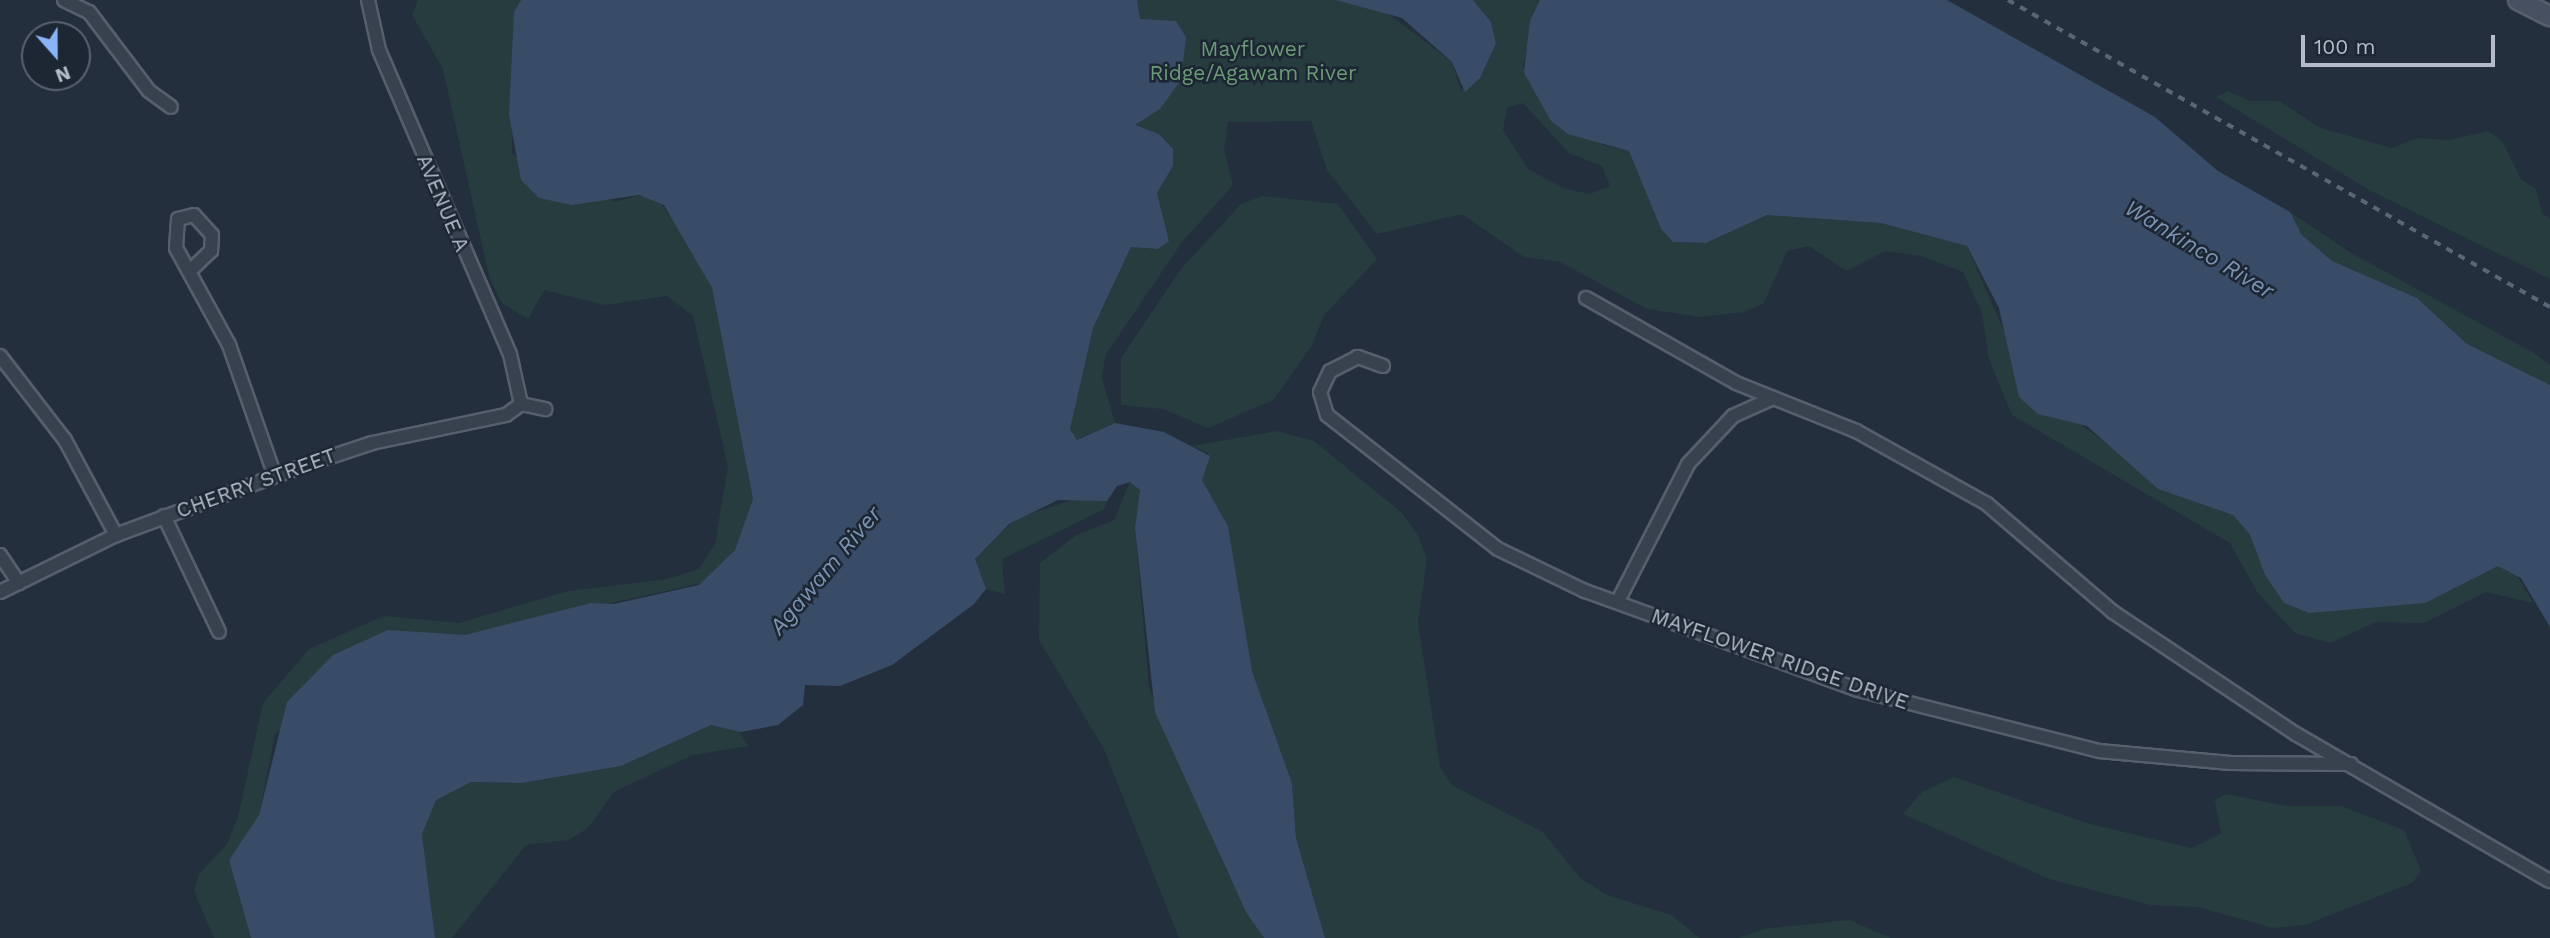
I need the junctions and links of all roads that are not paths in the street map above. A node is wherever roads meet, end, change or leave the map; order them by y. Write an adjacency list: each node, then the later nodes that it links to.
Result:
1 (64, 0): 5 (street)
2 (368, 0): 11 (street, AVENUE A)
3 (2518, 0): 4 (main road)
4 (2550, 16)
5 (171, 107)
6 (191, 270): 13 (street)
7 (1586, 298): 10 (street, MAYFLOWER RIDGE DRIVE)
8 (0, 356): 15 (street)
9 (1383, 366): 19 (street, MAYFLOWER RIDGE DRIVE)
10 (1774, 398): 19 (street); 21 (street, MAYFLOWER RIDGE DRIVE)
11 (521, 404): 12 (street); 13 (street, CHERRY STREET)
12 (545, 409)
13 (275, 476): 14 (street, CHERRY STREET)
14 (164, 516): 15 (street, CHERRY STREET); 20 (street)
15 (116, 535): 17 (street, CHERRY STREET)
16 (0, 555): 17 (street)
17 (19, 583): 18 (street, CHERRY STREET)
18 (0, 592)
19 (1618, 601): 21 (street, MAYFLOWER RIDGE DRIVE)
20 (219, 632)
21 (2351, 764): 22 (street, MAYFLOWER RIDGE DRIVE)
22 (2550, 881)

